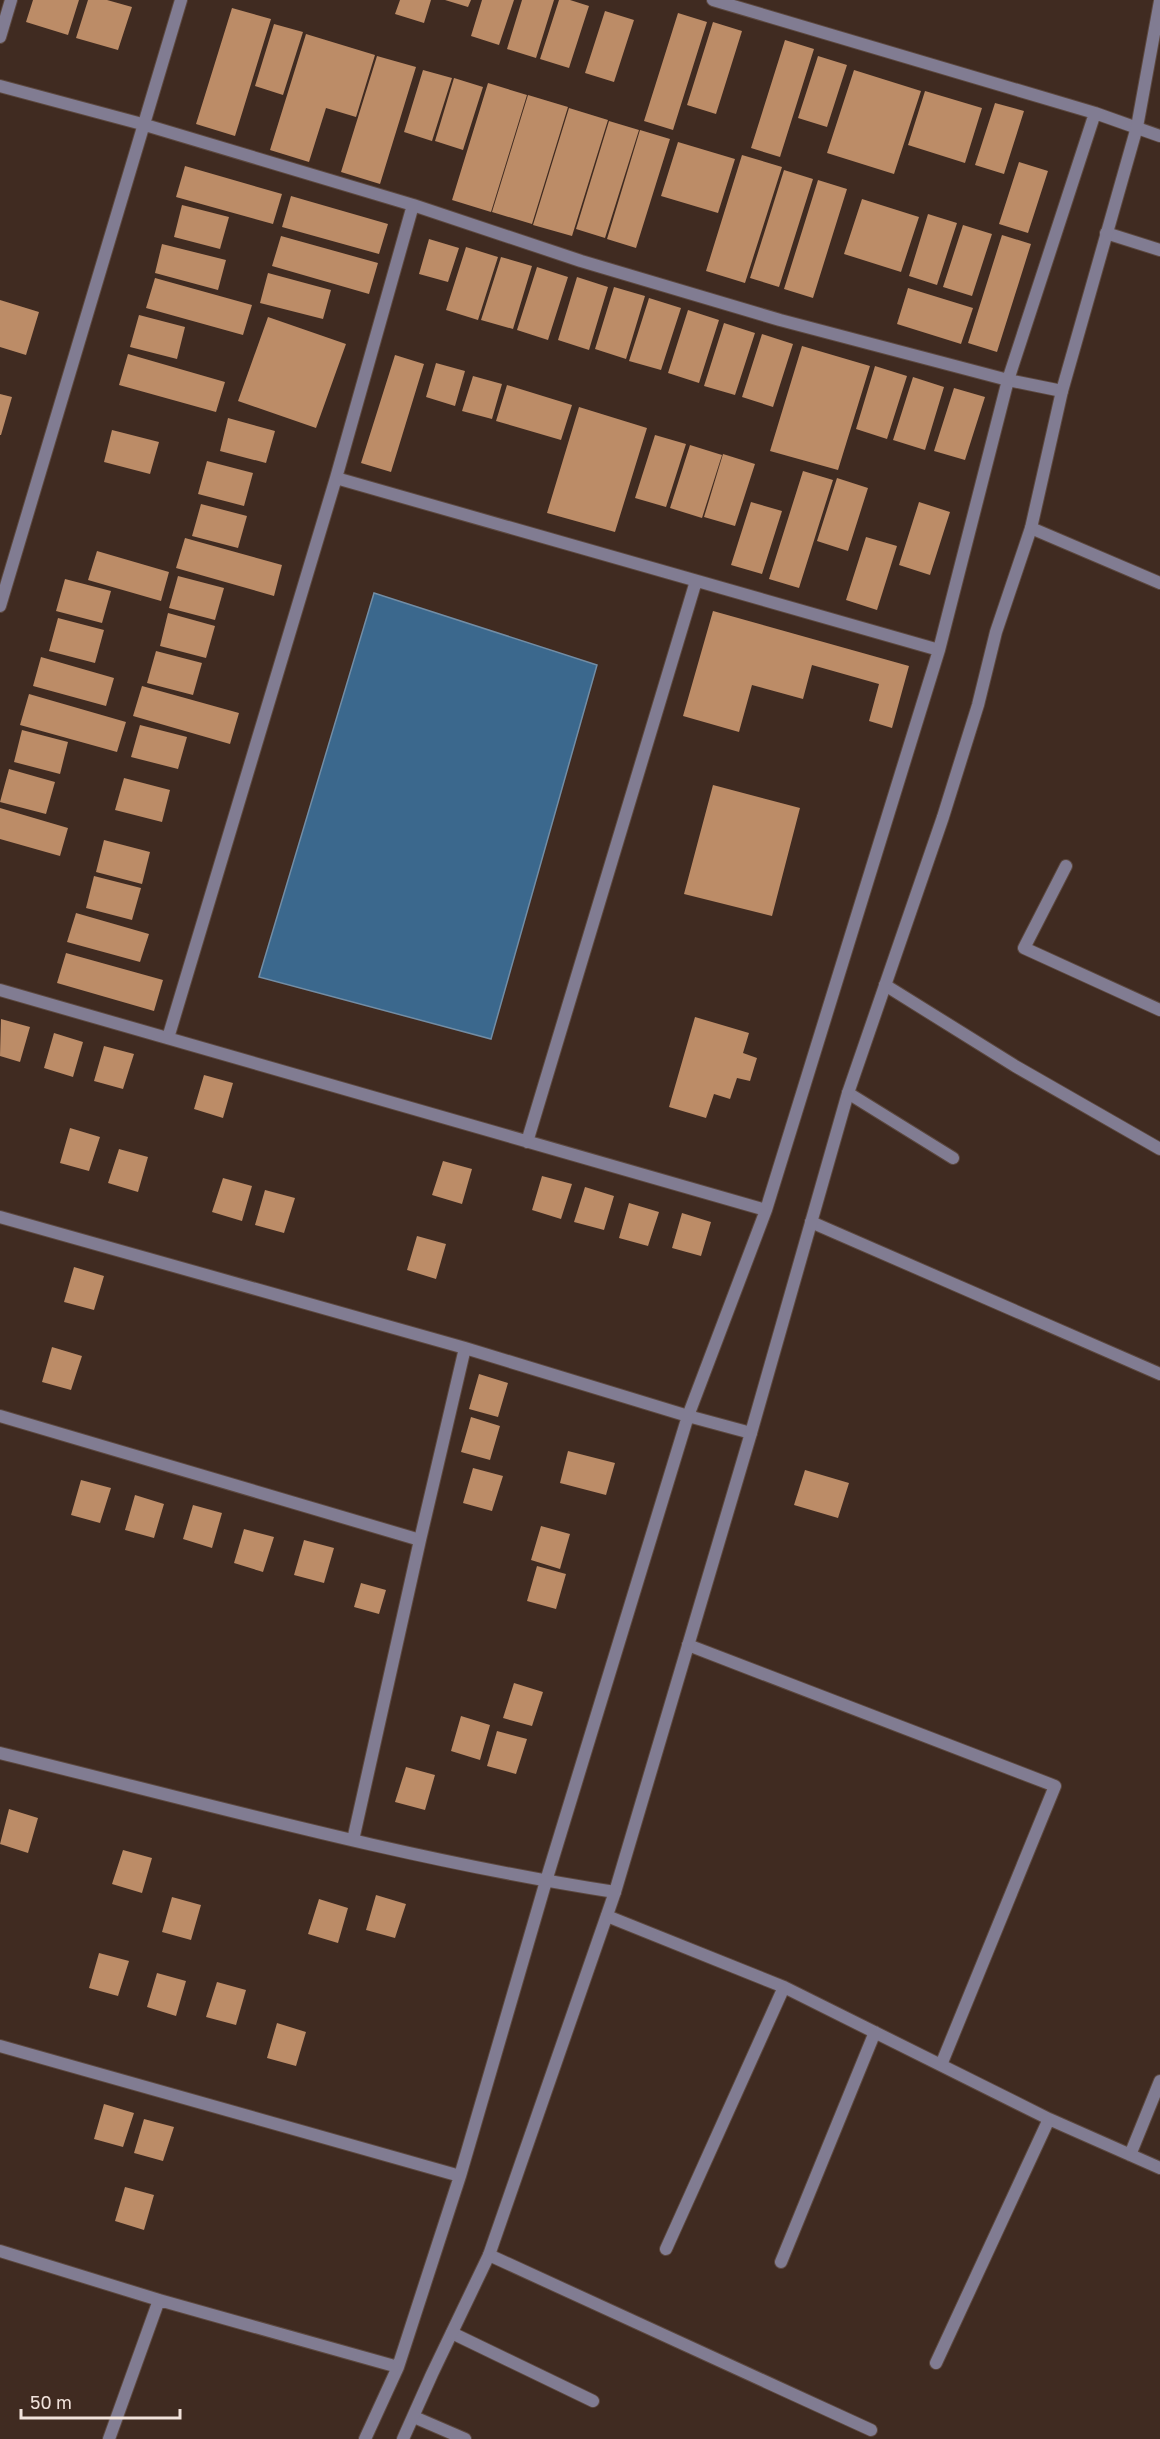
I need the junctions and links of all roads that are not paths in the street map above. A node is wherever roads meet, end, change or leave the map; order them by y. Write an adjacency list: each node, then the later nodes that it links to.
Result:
1 (11, 0): 5 (street)
2 (181, 0): 8 (street)
3 (713, 0): 7 (street)
4 (1160, 1): 9 (street)
5 (0, 37)
6 (0, 86): 8 (street)
7 (1095, 113): 9 (street); 14 (street)
8 (142, 124): 11 (street); 20 (street)
9 (1137, 127): 10 (street); 12 (street)
10 (1160, 136)
11 (413, 205): 14 (street); 16 (street)
12 (1106, 233): 13 (street); 15 (street)
13 (1160, 250)
14 (1008, 381): 15 (street); 21 (street)
15 (1062, 391): 17 (street)
16 (336, 478): 18 (street); 26 (street)
17 (1031, 528): 19 (street); 23 (street)
18 (696, 581): 21 (street); 28 (street)
19 (1160, 583)
20 (0, 606)
21 (939, 650): 31 (street)
22 (1066, 866): 25 (street)
23 (885, 986): 27 (street); 29 (street)
24 (0, 990): 26 (street)
25 (1160, 1010)
26 (168, 1038): 28 (street)
27 (848, 1093): 30 (street); 33 (street)
28 (527, 1142): 31 (street)
29 (1160, 1149)
30 (953, 1158)
31 (766, 1210): 37 (street)
32 (0, 1217): 34 (street)
33 (810, 1222): 35 (street); 38 (street)
34 (465, 1348): 37 (street); 39 (street)
35 (1160, 1374)
36 (0, 1416): 39 (street)
37 (688, 1416): 38 (street); 43 (street)
38 (751, 1433): 40 (street)
39 (420, 1540): 42 (street)
40 (688, 1645): 44 (street); 49 (street)
41 (0, 1753): 42 (street)
42 (353, 1840): 43 (street)
43 (546, 1881): 44 (street); 54 (street)
44 (615, 1892): 45 (street)
45 (607, 1916): 46 (street); 57 (street)
46 (784, 1988): 47 (street); 55 (street)
47 (875, 2032): 49 (street); 58 (street)
48 (0, 2046): 54 (street)
49 (941, 2066): 51 (street)
50 (1160, 2080): 52 (street)
51 (1049, 2119): 52 (street); 61 (street)
52 (1130, 2155): 53 (street)
53 (1160, 2168)
54 (460, 2176): 62 (street)
55 (666, 2249)
56 (0, 2251): 59 (street)
57 (489, 2255): 60 (street); 65 (street)
58 (781, 2262)
59 (159, 2300): 62 (street); 66 (street)
60 (452, 2333): 63 (street); 64 (street)
61 (936, 2363)
62 (398, 2367): 67 (street)
63 (593, 2401)
64 (414, 2417): 68 (street); 69 (street)
65 (871, 2430)
66 (109, 2439)
67 (365, 2439)
68 (403, 2439)
69 (465, 2439)

